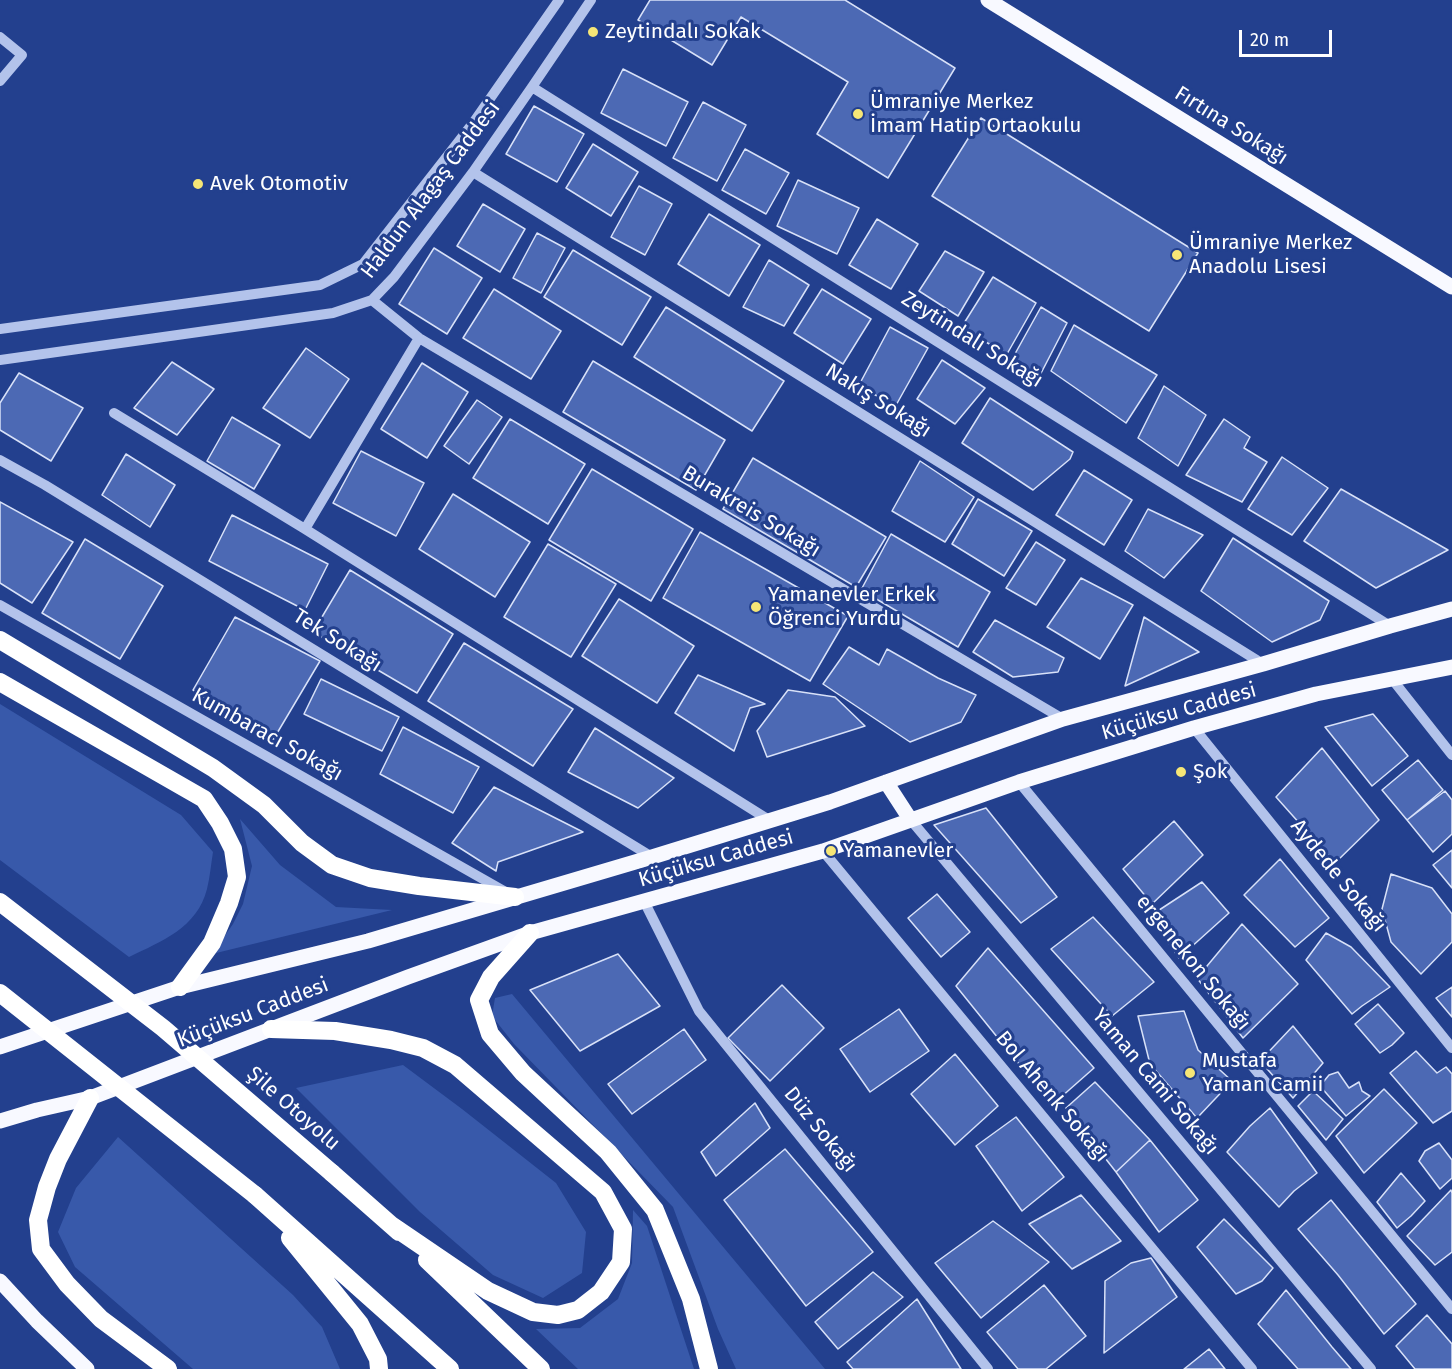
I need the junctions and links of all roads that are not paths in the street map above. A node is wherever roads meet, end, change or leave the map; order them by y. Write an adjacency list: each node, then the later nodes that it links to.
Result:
1 (558, 0): 10 (street, Haldun Alagaş Caddesi)
2 (591, 0): 6 (street, Haldun Alagaş Caddesi)
3 (988, 0): 8 (main road, Fırtına Sokağı)
4 (0, 37): 5 (street)
5 (0, 81)
6 (532, 87): 7 (street, Haldun Alagaş Caddesi); 18 (street, Zeytindalı Sokağı)
7 (473, 171): 9 (street, Haldun Alagaş Caddesi); 20 (street, Nakış Sokağı)
8 (1452, 287)
9 (372, 300): 11 (street, Burakreis Sokağı); 12 (street, Haldun Alagaş Caddesi)
10 (0, 329)
11 (419, 338): 15 (street); 24 (street, Burakreis Sokağı)
12 (0, 360)
13 (114, 413): 15 (street)
14 (0, 460): 32 (street, Tek Sokağı)
15 (305, 529): 30 (street)
16 (0, 605): 33 (street, Kumbaracı Sokağı)
17 (1452, 609): 18 (main road, Küçüksu Caddesi)
18 (1390, 626): 20 (main road, Küçüksu Caddesi)
19 (0, 640): 33 (highway)
20 (1263, 664): 24 (main road, Küçüksu Caddesi)
21 (1452, 667): 22 (main road, Küçüksu Caddesi)
22 (1392, 679): 25 (main road, Küçüksu Caddesi); 26 (street)
23 (0, 682): 37 (highway)
24 (1063, 719): 27 (main road, Küçüksu Caddesi)
25 (1194, 728): 28 (main road, Küçüksu Caddesi); 41 (street, Aydede Sokağı)
26 (1452, 755)
27 (885, 782): 29 (main road); 30 (main road, Küçüksu Caddesi)
28 (1019, 782): 29 (main road, Küçüksu Caddesi); 47 (street, ergenekon Sokağı)
29 (910, 819): 31 (main road, Küçüksu Caddesi); 56 (street, Yaman Cami Sokağı)
30 (769, 820): 32 (main road, Küçüksu Caddesi)
31 (823, 851): 34 (main road, Küçüksu Caddesi); 55 (street, Bol Ahenk Sokağı)
32 (652, 857): 33 (main road, Küçüksu Caddesi)
33 (515, 897): 37 (main road, Küçüksu Caddesi)
34 (644, 901): 36 (main road, Küçüksu Caddesi); 54 (street, Düz Sokağı)
35 (0, 902): 45 (highway, Şile Otoyolu, bridge)
36 (530, 933): 39 (main road, Küçüksu Caddesi); 53 (highway)
37 (180, 987): 40 (main road, Küçüksu Caddesi)
38 (0, 993): 44 (highway, bridge)
39 (271, 1029): 42 (main road, Küçüksu Caddesi); 45 (highway)
40 (0, 1047)
41 (1452, 1048)
42 (90, 1098): 43 (main road, Küçüksu Caddesi); 49 (highway)
43 (0, 1121)
44 (255, 1195): 50 (highway); 51 (highway)
45 (391, 1224): 52 (highway, Şile Otoyolu)
46 (0, 1281): 48 (main road)
47 (1452, 1309)
48 (87, 1369)
49 (168, 1369)
50 (379, 1369)
51 (450, 1369)
52 (541, 1369)
53 (709, 1369)
54 (988, 1369)
55 (1252, 1369)
56 (1371, 1369)

